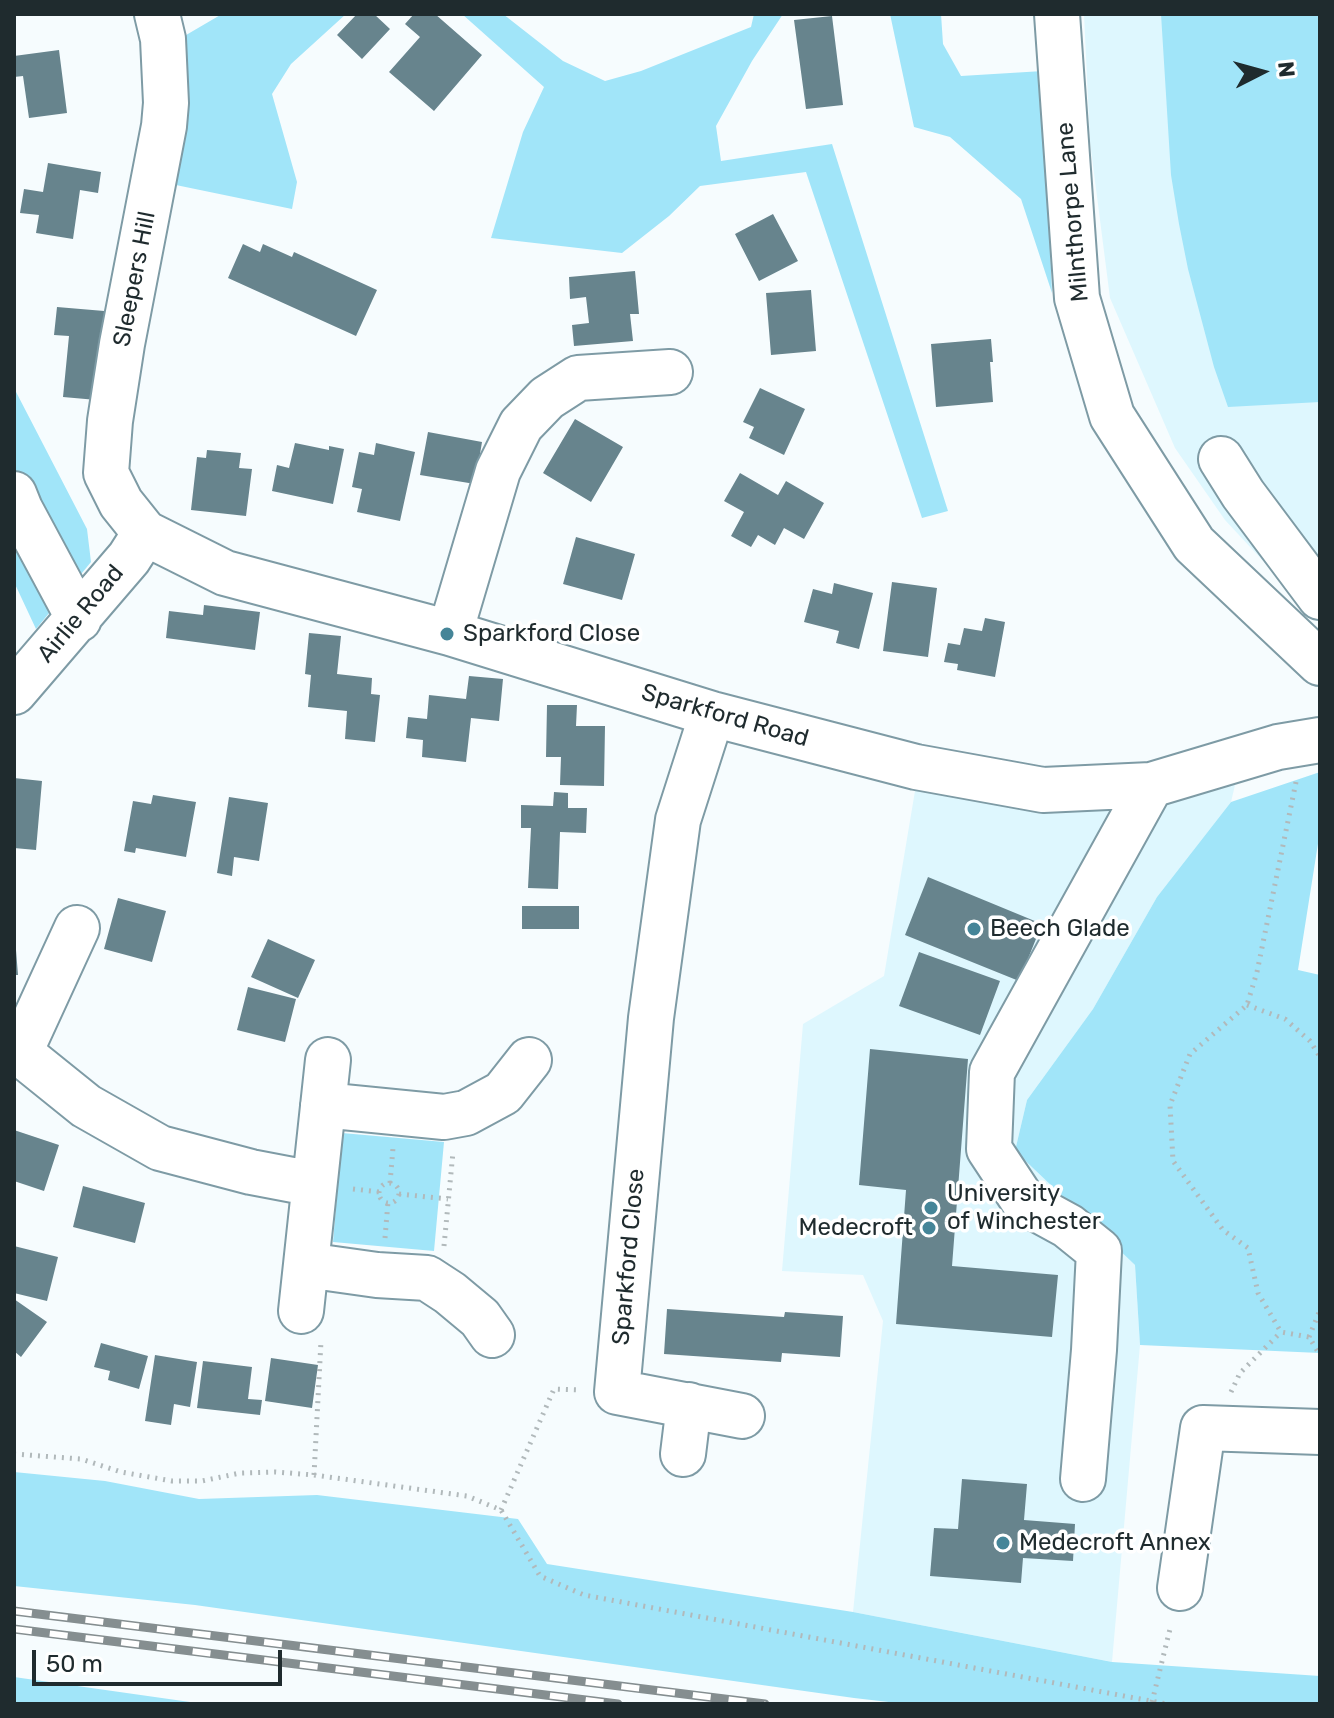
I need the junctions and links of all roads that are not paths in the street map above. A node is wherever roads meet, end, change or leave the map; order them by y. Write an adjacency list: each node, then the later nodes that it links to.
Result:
1 (157, 14): 6 (street, Sleepers Hill)
2 (1057, 14): 10 (street, Milnthorpe Lane)
3 (670, 372): 9 (street)
4 (1221, 459): 7 (street)
5 (14, 494): 8 (street)
6 (145, 533): 8 (street, Airlie Road); 9 (street, Sparkford Road)
7 (1320, 597)
8 (79, 619): 11 (street, Airlie Road)
9 (450, 633): 12 (street, Sparkford Road)
10 (1320, 663)
11 (14, 692)
12 (712, 714): 14 (street, Sparkford Road); 24 (street, Sparkford Close)
13 (1312, 741): 14 (street, Sparkford Road)
14 (1151, 785): 28 (street)
15 (77, 928): 16 (street)
16 (17, 1050): 20 (street)
17 (328, 1060): 19 (street)
18 (529, 1060): 19 (street)
19 (323, 1105): 20 (street)
20 (314, 1184): 21 (street)
21 (306, 1265): 22 (street); 23 (street)
22 (301, 1311)
23 (492, 1335)
24 (689, 1405): 25 (street); 27 (street)
25 (742, 1416)
26 (1320, 1432): 29 (street)
27 (683, 1454)
28 (1083, 1479)
29 (1180, 1588)

